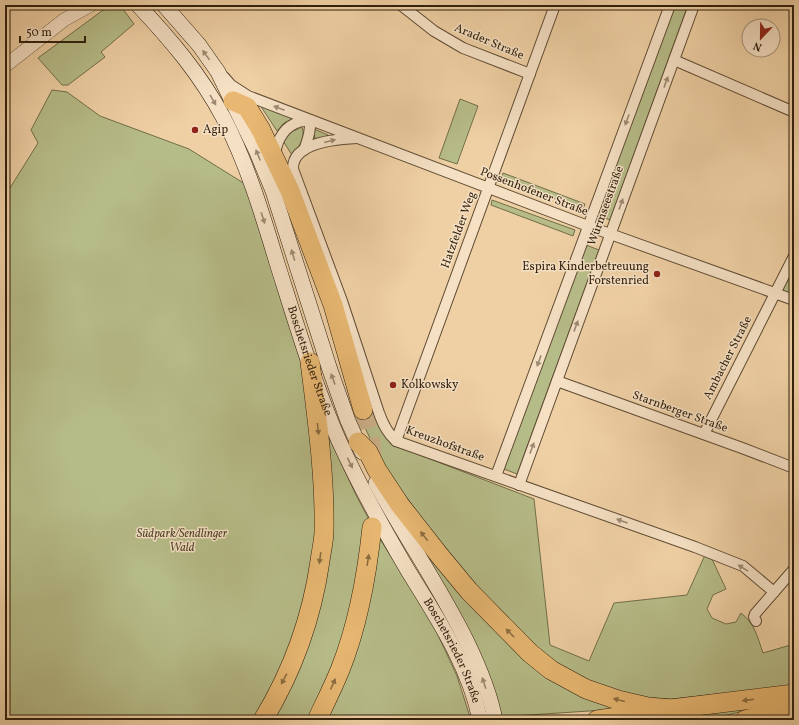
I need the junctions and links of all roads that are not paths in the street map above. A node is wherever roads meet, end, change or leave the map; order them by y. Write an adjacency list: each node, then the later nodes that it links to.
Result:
1 (77, 5): 10 (street)
2 (91, 5): 10 (street)
3 (138, 5): 28 (main road, Boschetsrieder Straße, one-way to 28)
4 (164, 5): 11 (main road, Boschetsrieder Straße)
5 (178, 5): 11 (main road)
6 (400, 5): 15 (street, Arader Straße)
7 (555, 5): 15 (street, Hatzfelder Weg)
8 (670, 5): 23 (street, Würmseestraße, one-way to 23)
9 (694, 5): 12 (street, Würmseestraße)
10 (64, 20): 13 (street)
11 (185, 28): 14 (main road, Boschetsrieder Straße, one-way to 11)
12 (674, 60): 17 (street); 24 (street, Würmseestraße, one-way to 12)
13 (5, 66)
14 (218, 72): 16 (main road, Boschetsrieder Straße); 18 (street, Possenhofener Straße, one-way to 14)
15 (530, 74): 22 (street, Hatzfelder Weg)
16 (233, 101): 21 (highway); 33 (main road, Boschetsrieder Straße, one-way to 16)
17 (794, 112)
18 (310, 120): 19 (street, Possenhofener Straße); 20 (street); 21 (street)
19 (357, 138): 20 (street, Possenhofener Straße, one-way to 19); 22 (street, Possenhofener Straße)
20 (304, 150): 32 (street, Kreuzhofstraße)
21 (277, 165): 30 (highway)
22 (488, 188): 23 (street, Possenhofener Straße); 32 (street, Hatzfelder Weg)
23 (588, 226): 24 (street, Possenhofener Straße); 35 (street, Würmseestraße, one-way to 35)
24 (610, 234): 26 (street, Possenhofener Straße); 29 (street, Würmseestraße, one-way to 24)
25 (794, 256): 26 (street, Ambacher Straße)
26 (775, 294): 27 (street, Possenhofener Straße); 31 (street, Ambacher Straße)
27 (794, 300)
28 (310, 362): 44 (highway, one-way to 44); 46 (main road, Boschetsrieder Straße, one-way to 46)
29 (556, 381): 31 (street, Starnberger Straße); 36 (street, Würmseestraße, one-way to 29)
30 (363, 410)
31 (704, 434): 34 (street, Starnberger Straße)
32 (396, 441): 35 (street, Kreuzhofstraße)
33 (358, 442): 43 (highway, one-way to 33); 47 (main road, Boschetsrieder Straße, one-way to 33)
34 (794, 468)
35 (496, 476): 36 (street, Kreuzhofstraße)
36 (519, 485): 39 (street, Kreuzhofstraße, one-way to 36)
37 (372, 527): 45 (highway, one-way to 37)
38 (794, 569): 39 (street)
39 (774, 592): 40 (street)
40 (756, 621)
41 (794, 694): 43 (highway, one-way to 43)
42 (794, 707): 49 (highway)
43 (671, 709): 48 (highway)
44 (263, 720)
45 (317, 720)
46 (480, 720)
47 (495, 720)
48 (597, 720)
49 (745, 720)

